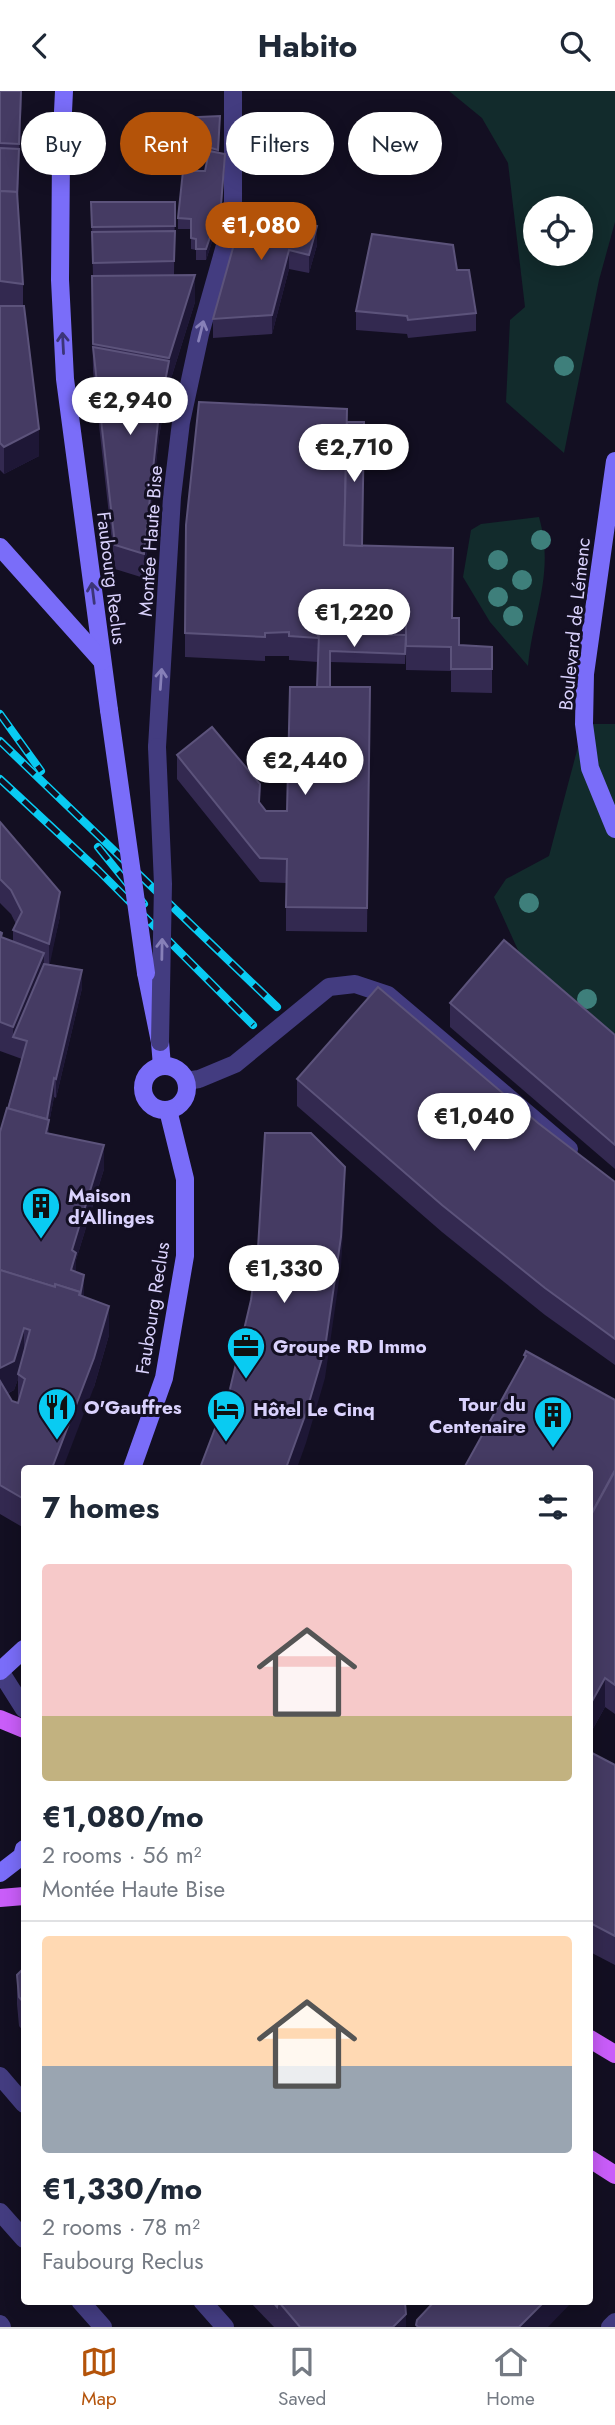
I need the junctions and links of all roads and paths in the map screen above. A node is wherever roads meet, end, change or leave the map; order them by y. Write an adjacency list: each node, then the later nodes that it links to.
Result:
1 (64, 91): 5 (main road, Faubourg Reclus, one-way to 1)
2 (233, 91): 7 (street, Montée Haute Bise, one-way to 2, bridge)
3 (615, 461): 6 (main road, Boulevard de Lémenc)
4 (0, 547): 5 (main road)
5 (102, 661): 7 (main road, Faubourg Reclus, bridge)
6 (615, 829)
7 (160, 1042): 8 (main road, Faubourg Reclus)
8 (162, 1066): 9 (main road); 10 (main road)
9 (186, 1081): 10 (main road); 11 (street)
10 (168, 1110): 12 (main road, Faubourg Reclus)
11 (583, 1161)
12 (133, 1465)
13 (21, 1652): 14 (main road)
14 (0, 1671): 15 (street)
15 (21, 1704)
16 (0, 1719): 17 (main road)
17 (21, 1728)
18 (21, 1857): 19 (main road)
19 (0, 1873)
20 (21, 1896): 21 (main road)
21 (0, 1898)
22 (593, 2041): 23 (main road)
23 (615, 2055)
24 (0, 2076): 25 (street)
25 (21, 2100)
26 (593, 2161): 27 (main road)
27 (615, 2175)
28 (0, 2212): 29 (street)
29 (21, 2236)
30 (84, 2305): 33 (street)
31 (206, 2305): 34 (street)
32 (615, 2322): 35 (street)
33 (103, 2327)
34 (225, 2327)
35 (610, 2327)

